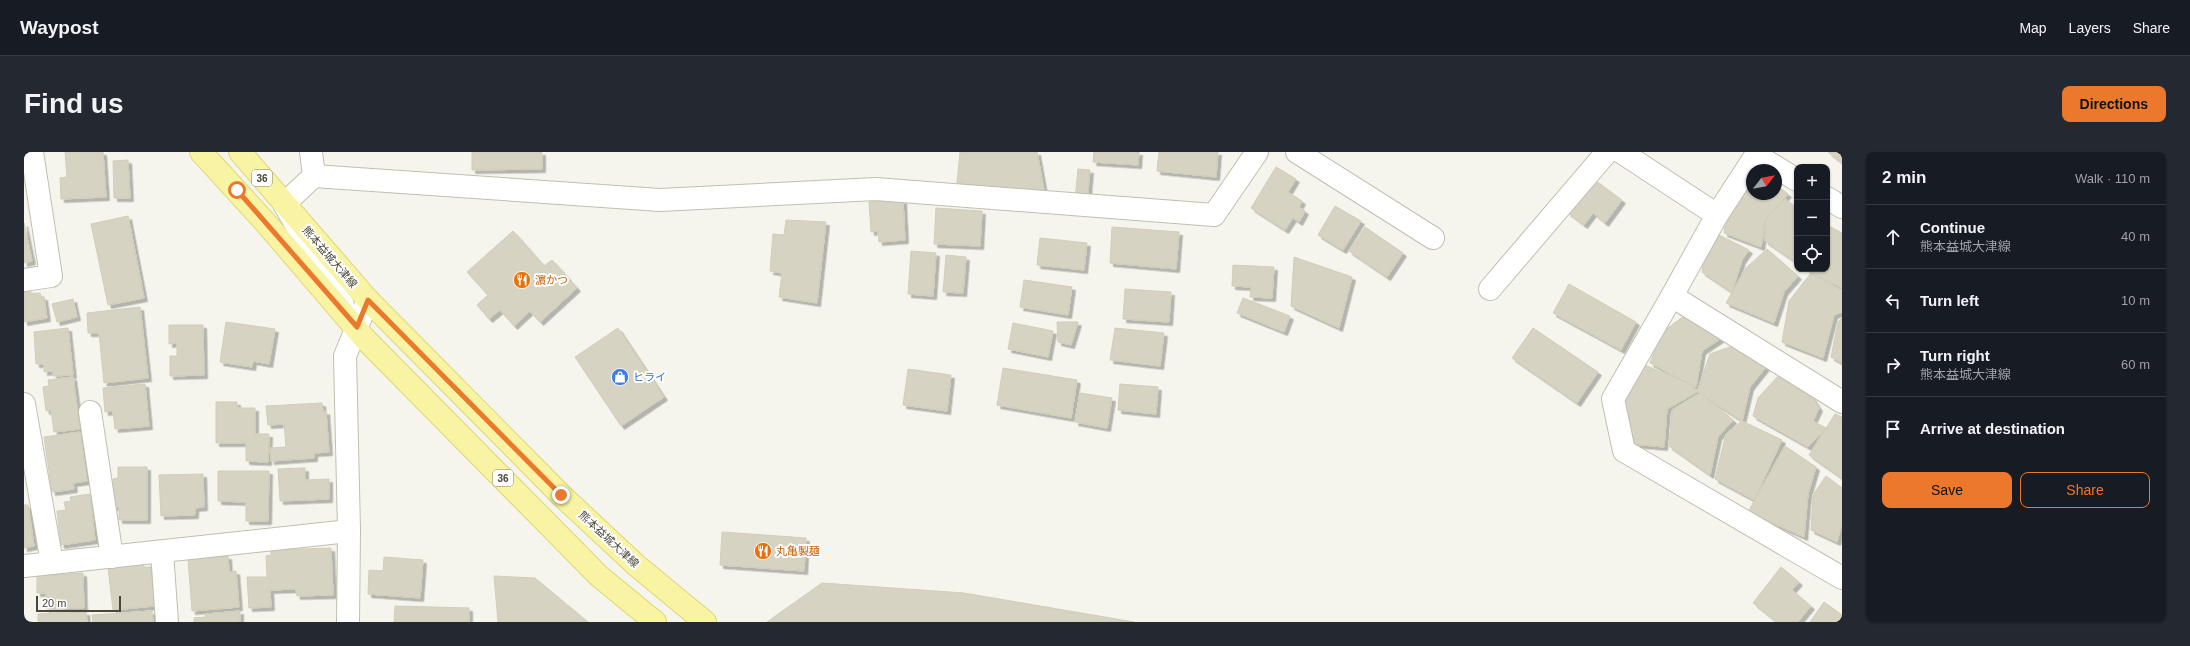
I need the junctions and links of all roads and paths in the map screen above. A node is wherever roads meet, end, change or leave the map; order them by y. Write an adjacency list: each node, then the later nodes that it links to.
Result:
1 (32, 152): 16 (street)
2 (201, 152): 20 (main road, 36)
3 (240, 152): 12 (main road, 熊本益城大津線 / 36)
4 (311, 152): 9 (street)
5 (1257, 152): 9 (street)
6 (1298, 152): 15 (street)
7 (1607, 152): 17 (street)
8 (1621, 152): 14 (street)
9 (314, 176): 12 (street)
10 (1794, 178): 14 (street)
11 (1830, 200): 13 (street)
12 (284, 204): 19 (main road, 熊本益城大津線 / 36); 20 (street)
13 (1842, 207)
14 (1718, 215): 18 (street)
15 (1433, 238)
16 (24, 280)
17 (1490, 289)
18 (1672, 296): 21 (street); 29 (street)
19 (368, 300): 20 (street); 33 (main road, 熊本益城大津線 / 36)
20 (357, 327): 24 (street); 32 (main road, 36)
21 (1842, 402)
22 (24, 404): 27 (street)
23 (90, 412): 26 (street)
24 (349, 531): 25 (street); 31 (street)
25 (162, 552): 26 (street); 30 (street)
26 (112, 557): 27 (street)
27 (52, 563): 28 (street)
28 (24, 566)
29 (1842, 578)
30 (167, 622)
31 (348, 622)
32 (655, 622)
33 (705, 622)

